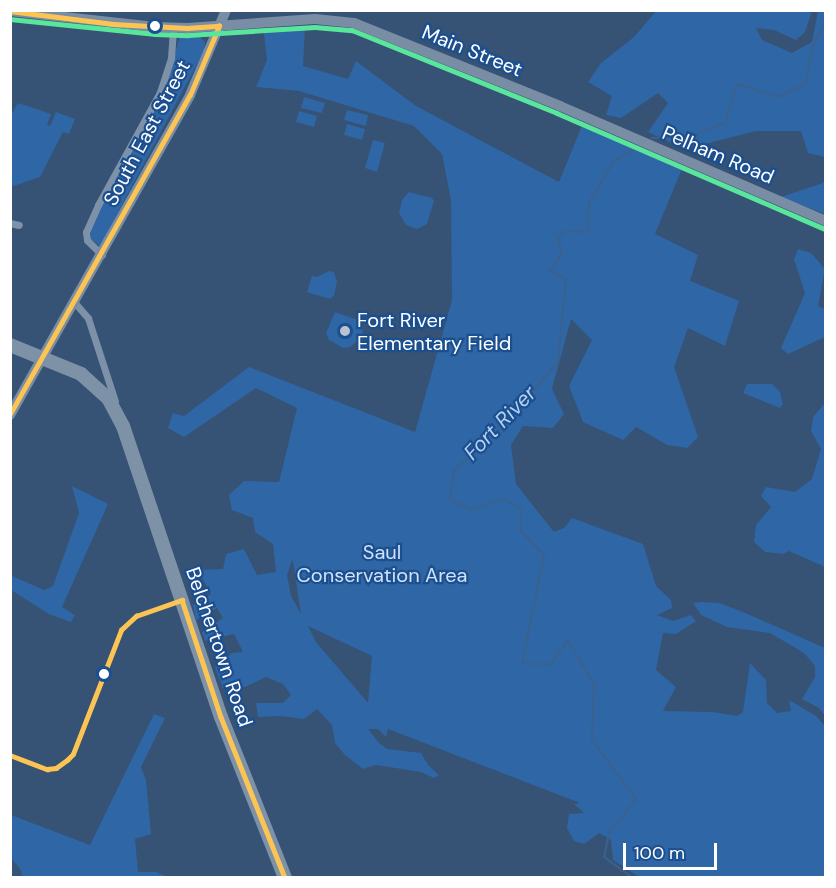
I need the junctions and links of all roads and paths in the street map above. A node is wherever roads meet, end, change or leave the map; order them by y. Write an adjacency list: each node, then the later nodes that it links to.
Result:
1 (226, 10): 3 (main road, South East Street)
2 (10, 11): 4 (main road, Main Street)
3 (219, 26): 4 (main road, Main Street); 5 (main road, Main Street); 9 (main road, South East Street)
4 (173, 28): 9 (street, South East Street)
5 (596, 122): 6 (main road, Pelham Road)
6 (825, 221)
7 (10, 223): 8 (street)
8 (19, 225)
9 (102, 255): 10 (main road, South East Street)
10 (75, 303): 12 (main road, South East Street); 14 (street, Belchertown Road)
11 (10, 345): 12 (highway, Belchertown Road)
12 (44, 358): 13 (main road, South East Street); 14 (highway, Belchertown Road)
13 (10, 415)
14 (123, 426): 15 (highway, Belchertown Road)
15 (285, 878)

